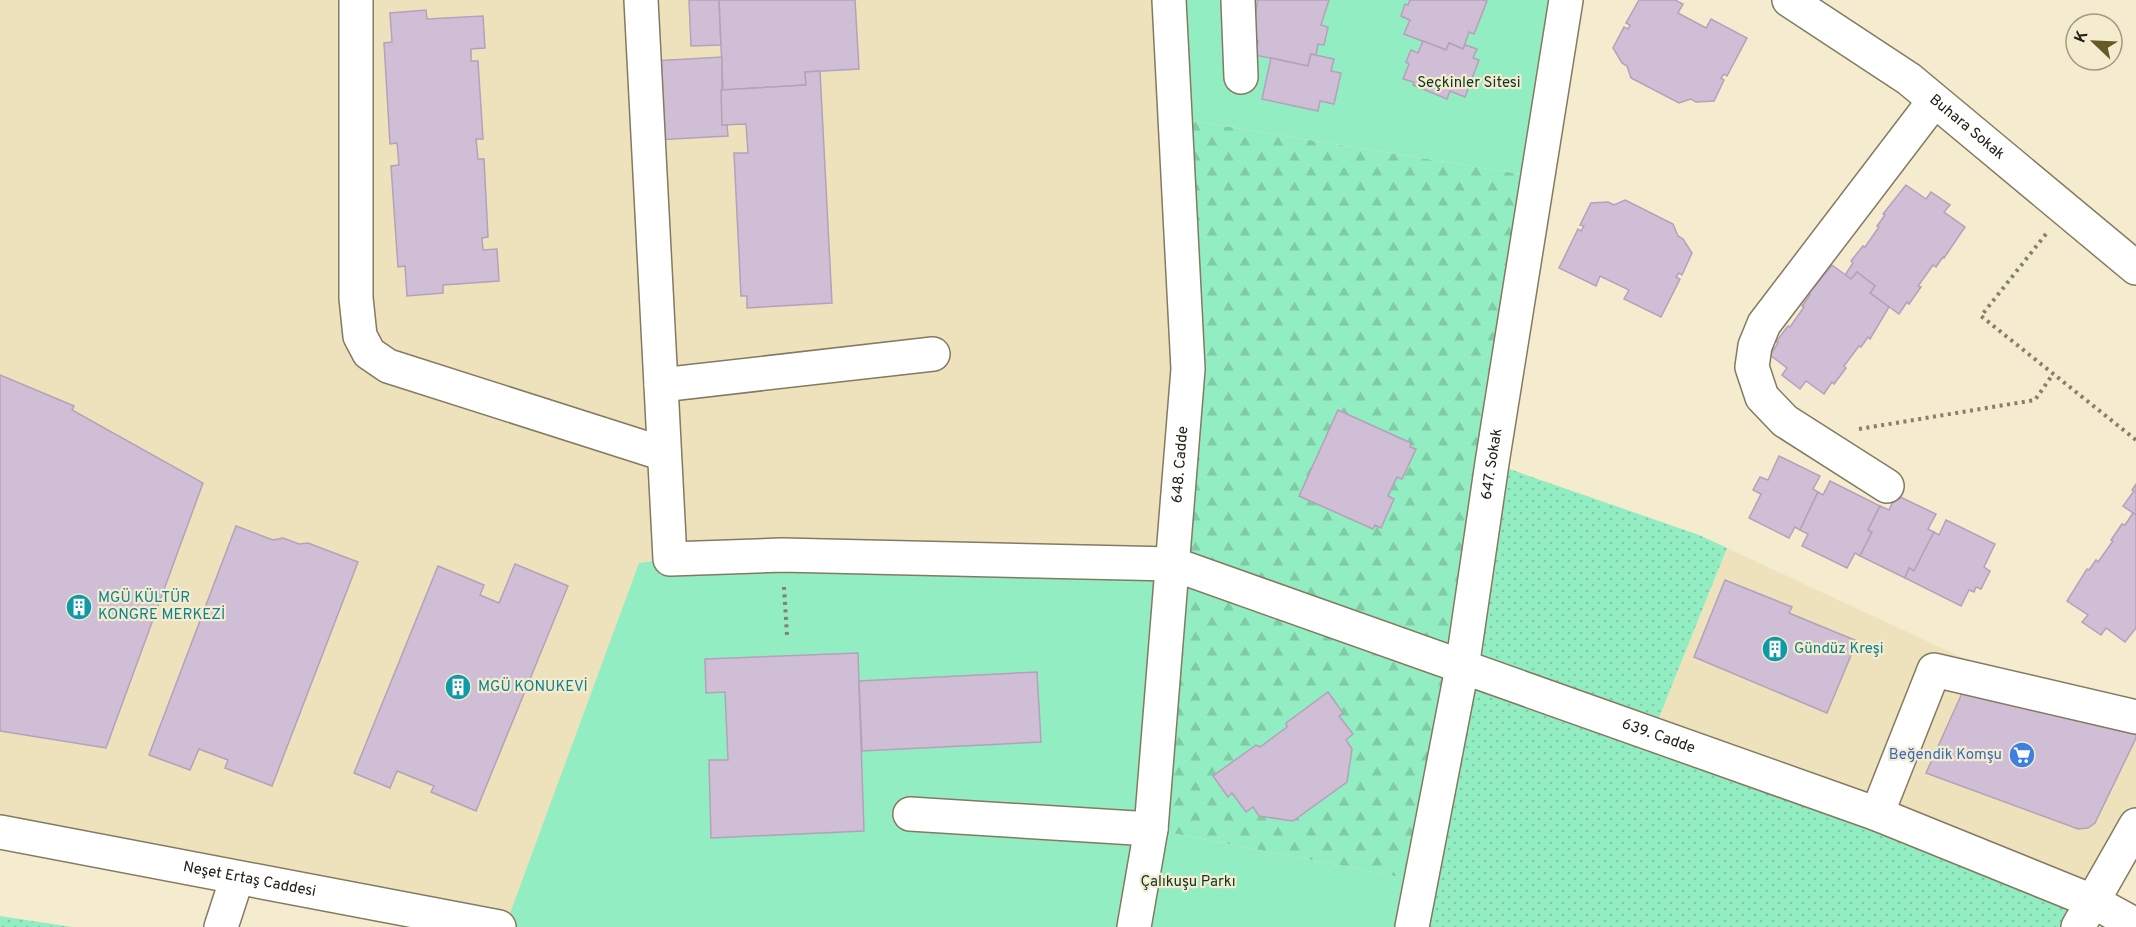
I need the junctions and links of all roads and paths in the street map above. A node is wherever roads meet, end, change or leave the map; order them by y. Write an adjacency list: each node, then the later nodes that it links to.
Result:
1 (356, 0): 16 (street)
2 (641, 0): 13 (street)
3 (1169, 0): 19 (street, 648. Cadde)
4 (1238, 0): 7 (street)
5 (1566, 0): 21 (street, 647. Sokak)
6 (1789, 0): 8 (street, Buhara Sokak)
7 (1241, 77)
8 (1934, 101): 9 (street, Buhara Sokak); 14 (street)
9 (2065, 209): 10 (street, Buhara Sokak); 12 (path)
10 (2136, 268)
11 (933, 354): 13 (street)
12 (2053, 374): 14 (path); 15 (path)
13 (661, 385): 16 (street)
14 (1810, 437): 17 (street)
15 (2136, 440)
16 (664, 454): 18 (street, 639. Cadde)
17 (1887, 486)
18 (782, 555): 19 (street, 639. Cadde); 20 (path)
19 (1173, 564): 21 (street, 639. Cadde); 26 (street, 648. Cadde)
20 (787, 635)
21 (1462, 668): 24 (street, 639. Cadde); 34 (street, 647. Sokak)
22 (2136, 717): 24 (street)
23 (910, 814): 26 (street)
24 (1877, 814): 29 (street, 639. Cadde)
25 (2136, 825): 29 (street)
26 (1151, 829): 33 (street, 648. Cadde)
27 (0, 832): 28 (street, Neşet Ertaş Caddesi)
28 (237, 878): 31 (street); 32 (street, Neşet Ertaş Caddesi)
29 (2085, 914): 30 (street, 639. Cadde)
30 (2136, 925)
31 (221, 927)
32 (499, 927)
33 (1134, 927)
34 (1412, 927)

